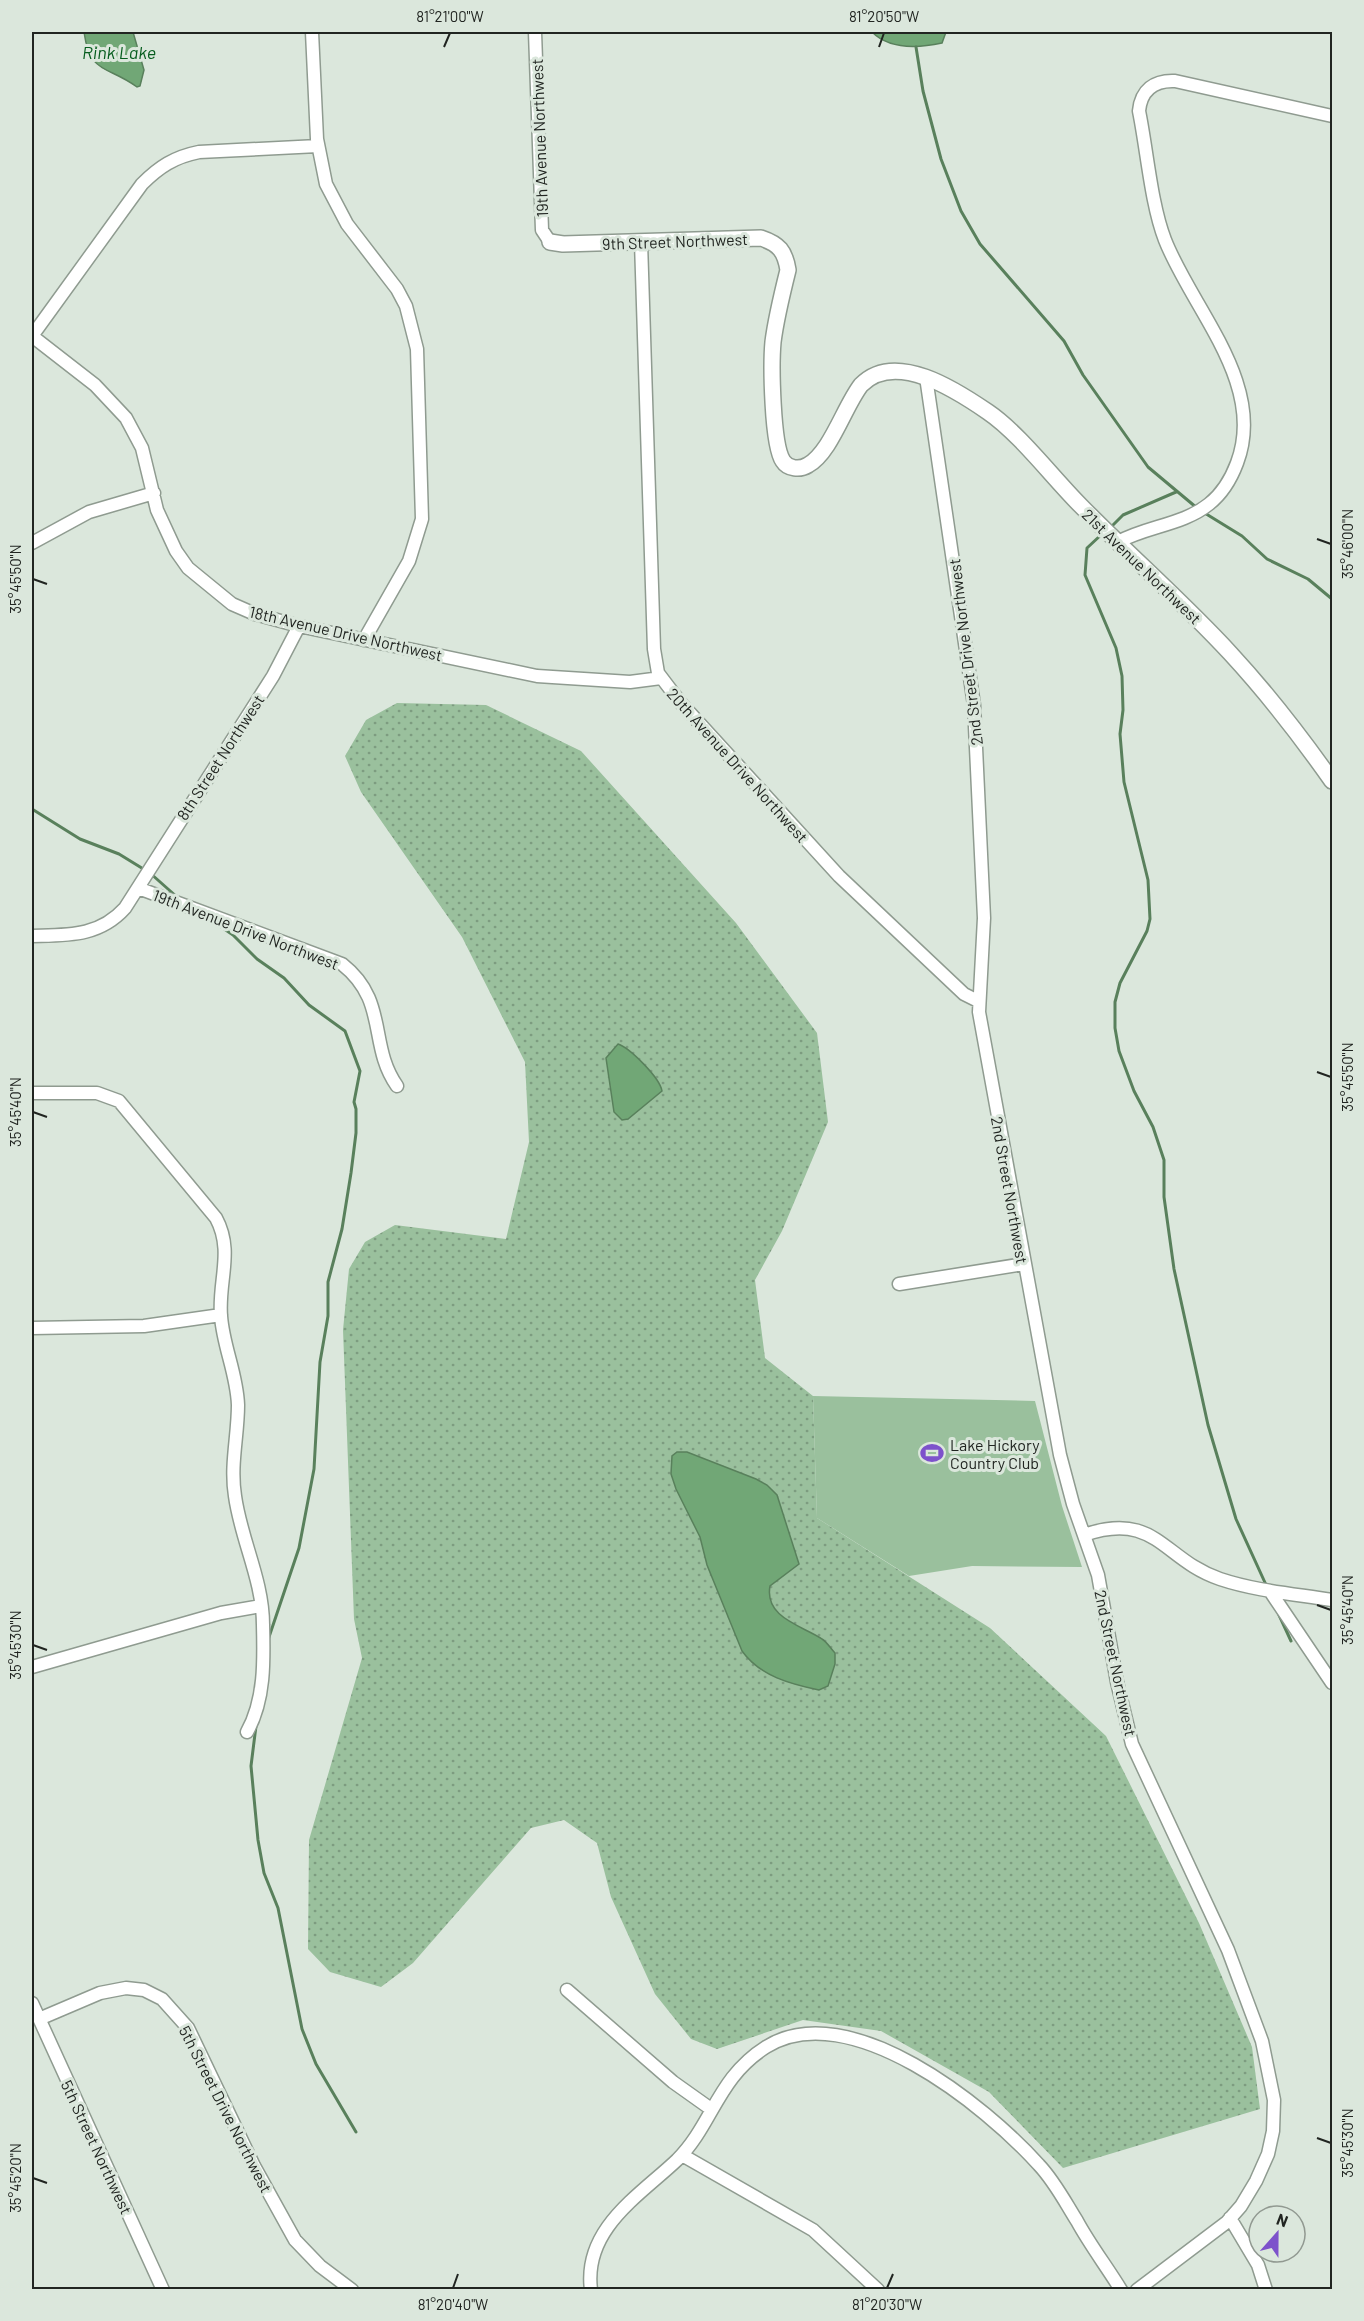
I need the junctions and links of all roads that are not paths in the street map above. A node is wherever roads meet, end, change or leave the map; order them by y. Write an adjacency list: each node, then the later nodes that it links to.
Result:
1 (312, 32): 4 (street)
2 (535, 32): 5 (street, 19th Avenue Northwest)
3 (1332, 116): 11 (street)
4 (318, 147): 7 (street); 13 (street)
5 (550, 242): 6 (street, 9th Street Northwest)
6 (641, 242): 8 (street, 9th Street Northwest); 14 (street, 20th Avenue Drive Northwest)
7 (32, 336): 9 (street, 18th Avenue Drive Northwest)
8 (926, 377): 11 (street, 21st Avenue Northwest); 18 (street, 2nd Street Drive Northwest)
9 (154, 494): 10 (street); 12 (street, 18th Avenue Drive Northwest)
10 (32, 543)
11 (1118, 543): 15 (street, 21st Avenue Northwest)
12 (299, 626): 13 (street, 18th Avenue Drive Northwest); 16 (street, 8th Street Northwest)
13 (364, 640): 14 (street, 18th Avenue Drive Northwest)
14 (661, 678): 18 (street, 20th Avenue Drive Northwest)
15 (1332, 781)
16 (138, 888): 17 (street, 19th Avenue Drive Northwest); 19 (street, 19th Avenue Drive Northwest)
17 (32, 936)
18 (978, 1001): 21 (street, 2nd Street Northwest)
19 (397, 1086)
20 (32, 1093): 23 (street)
21 (1024, 1264): 22 (street); 25 (street, 2nd Street Northwest)
22 (899, 1284)
23 (221, 1315): 24 (street); 28 (street)
24 (32, 1328)
25 (1084, 1535): 26 (street); 37 (street, 2nd Street Northwest)
26 (1270, 1591): 27 (street); 30 (street)
27 (1332, 1600)
28 (261, 1606): 29 (street); 31 (street)
29 (32, 1667)
30 (1332, 1683)
31 (247, 1732)
32 (567, 1990): 35 (street)
33 (32, 2003): 34 (street, 5th Street Northwest)
34 (39, 2019): 38 (street, 5th Street Northwest); 39 (street, 5th Street Drive Northwest)
35 (711, 2109): 36 (street); 42 (street)
36 (682, 2155): 40 (street); 41 (street)
37 (1230, 2218): 43 (street, 2nd Street Northwest); 44 (street)
38 (163, 2289)
39 (352, 2289)
40 (591, 2289)
41 (878, 2289)
42 (1122, 2289)
43 (1137, 2289)
44 (1266, 2289)

